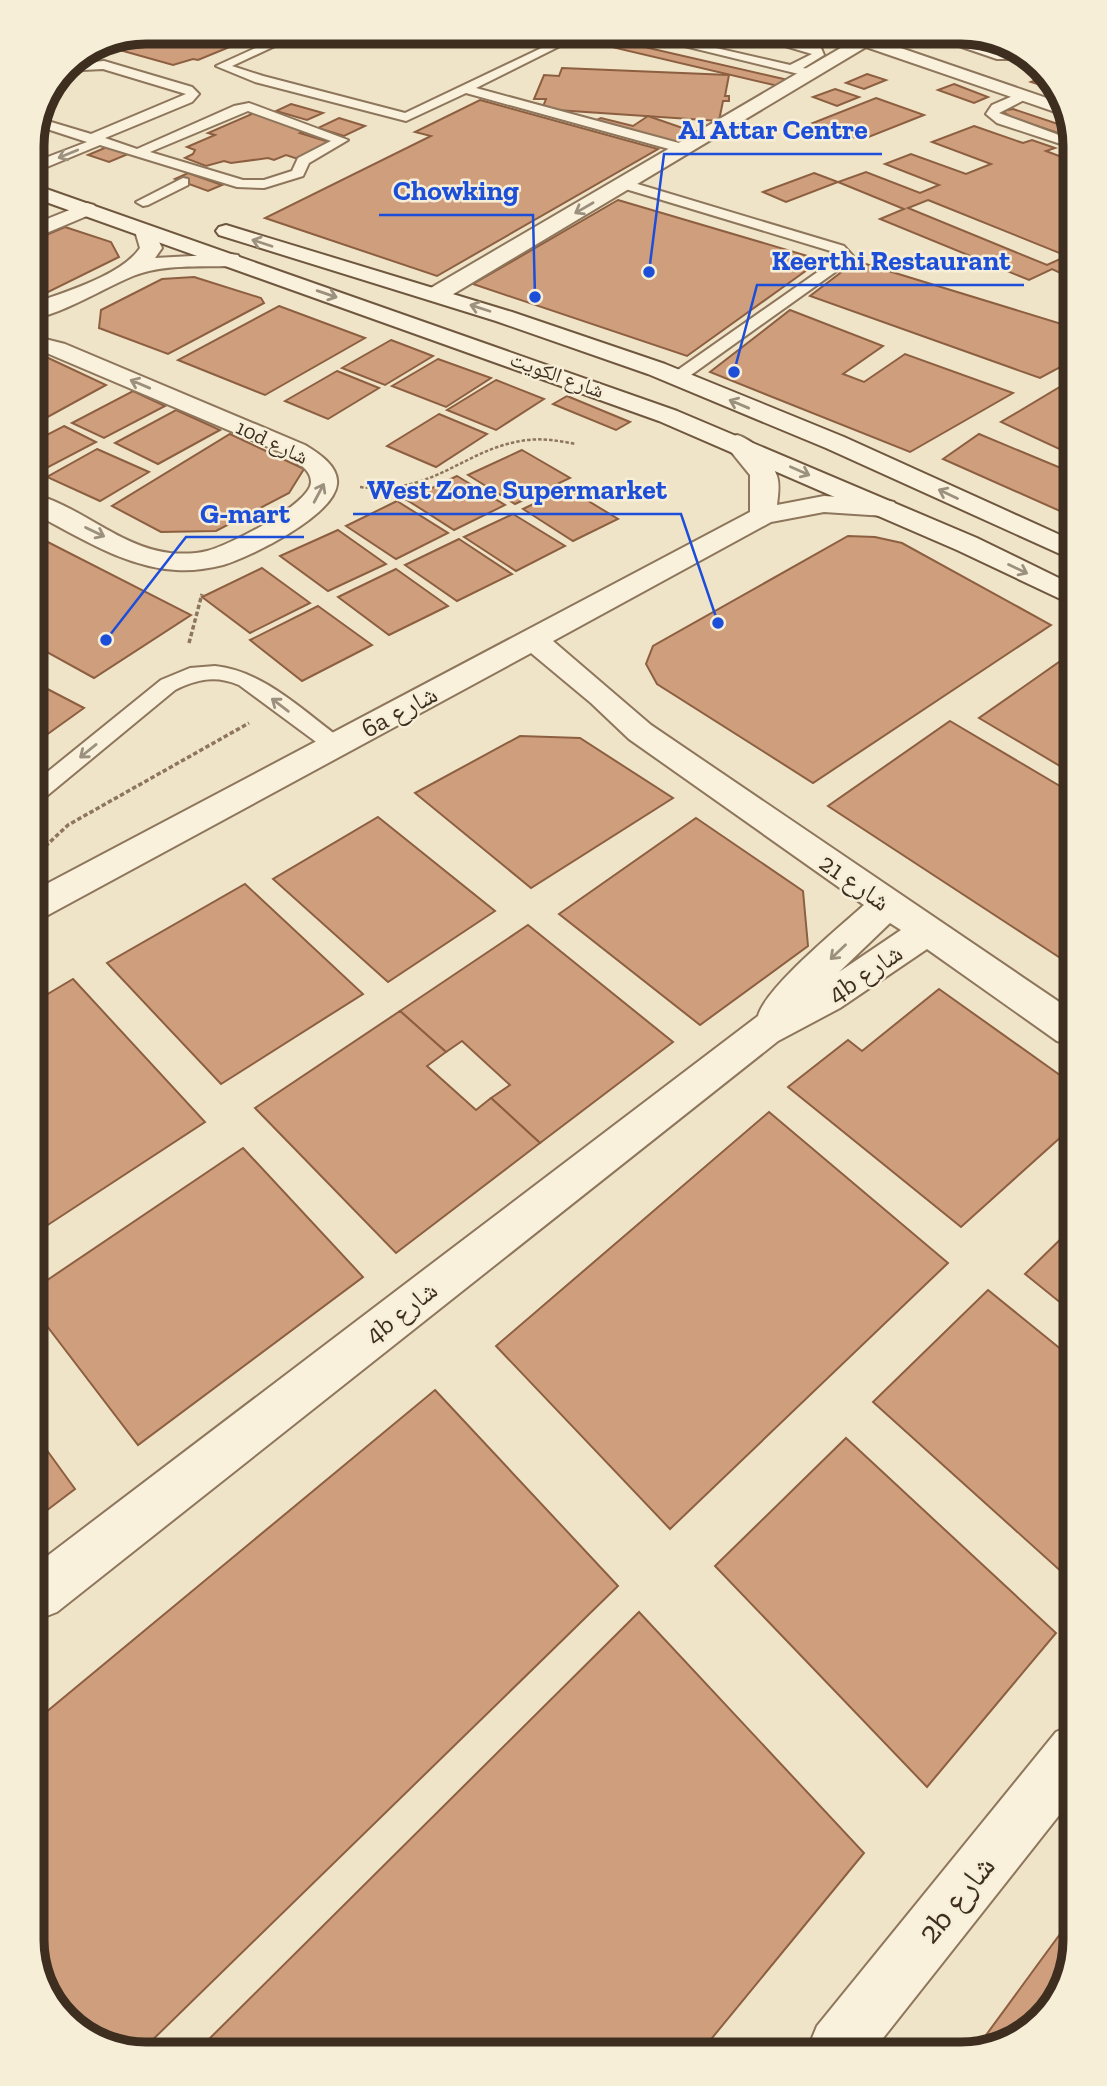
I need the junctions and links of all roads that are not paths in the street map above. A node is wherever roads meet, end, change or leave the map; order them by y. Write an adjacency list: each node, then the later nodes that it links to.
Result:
1 (272, 44): 11 (lane)
2 (559, 44): 11 (lane)
3 (686, 44): 10 (lane)
4 (793, 44): 10 (lane)
5 (835, 44): 10 (street)
6 (876, 44): 12 (street)
7 (960, 44): 8 (lane)
8 (1010, 56)
9 (83, 66): 15 (lane)
10 (802, 70): 17 (street)
11 (467, 89): 17 (lane)
12 (1022, 96): 13 (street); 16 (lane)
13 (1055, 107)
14 (46, 124): 15 (lane)
15 (95, 140): 18 (lane); 19 (lane, one-way to 19)
16 (1062, 140)
17 (685, 149): 23 (street)
18 (138, 153): 22 (lane); 22 (lane)
19 (44, 161)
20 (44, 168): 21 (street)
21 (64, 175)
22 (197, 176): 25 (lane)
23 (624, 184): 34 (street, one-way to 34); 39 (lane)
24 (44, 194): 26 (street, شارع الكويت)
25 (136, 200): 27 (street)
26 (87, 209): 29 (street); 30 (street, شارع الكويت)
27 (170, 211)
28 (204, 223): 34 (street, شارع الكويت, one-way to 28)
29 (44, 228)
30 (145, 230): 31 (street, شارع الكويت); 32 (street, 10d شارع)
31 (230, 260): 32 (street, 10d شارع); 38 (street, شارع الكويت, one-way to 38)
32 (127, 271): 33 (street, 10d شارع)
33 (77, 293): 35 (street, 10d شارع); 36 (street, 10d شارع)
34 (437, 294): 37 (street, شارع الكويت, one-way to 34)
35 (44, 307)
36 (45, 346): 41 (street, 10d شارع, one-way to 36)
37 (597, 347): 38 (street); 39 (street, شارع الكويت)
38 (500, 355): 40 (street, شارع الكويت)
39 (678, 377): 44 (street, شارع الكويت, one-way to 39)
40 (737, 443): 42 (street, شارع الكويت, one-way to 42); 43 (street)
41 (44, 507)
42 (885, 508): 43 (street, 6a شارع); 45 (street, شارع الكويت, one-way to 45)
43 (763, 516): 46 (street, 6a شارع)
44 (1063, 547)
45 (1063, 591)
46 (521, 645): 47 (street, 6a شارع); 50 (street, شارع 21)
47 (335, 746): 48 (lane, one-way to 48); 49 (street, 6a شارع)
48 (44, 787)
49 (44, 901)
50 (887, 904): 51 (street, شارع 21); 53 (street, 4b شارع, one-way to 53)
51 (926, 931): 52 (street, شارع 21); 53 (street, 4b شارع)
52 (1063, 1025)
53 (764, 1030): 54 (street, 4b شارع)
54 (44, 1589)
55 (1063, 1765): 56 (street, 2b شارع)
56 (842, 2042)

